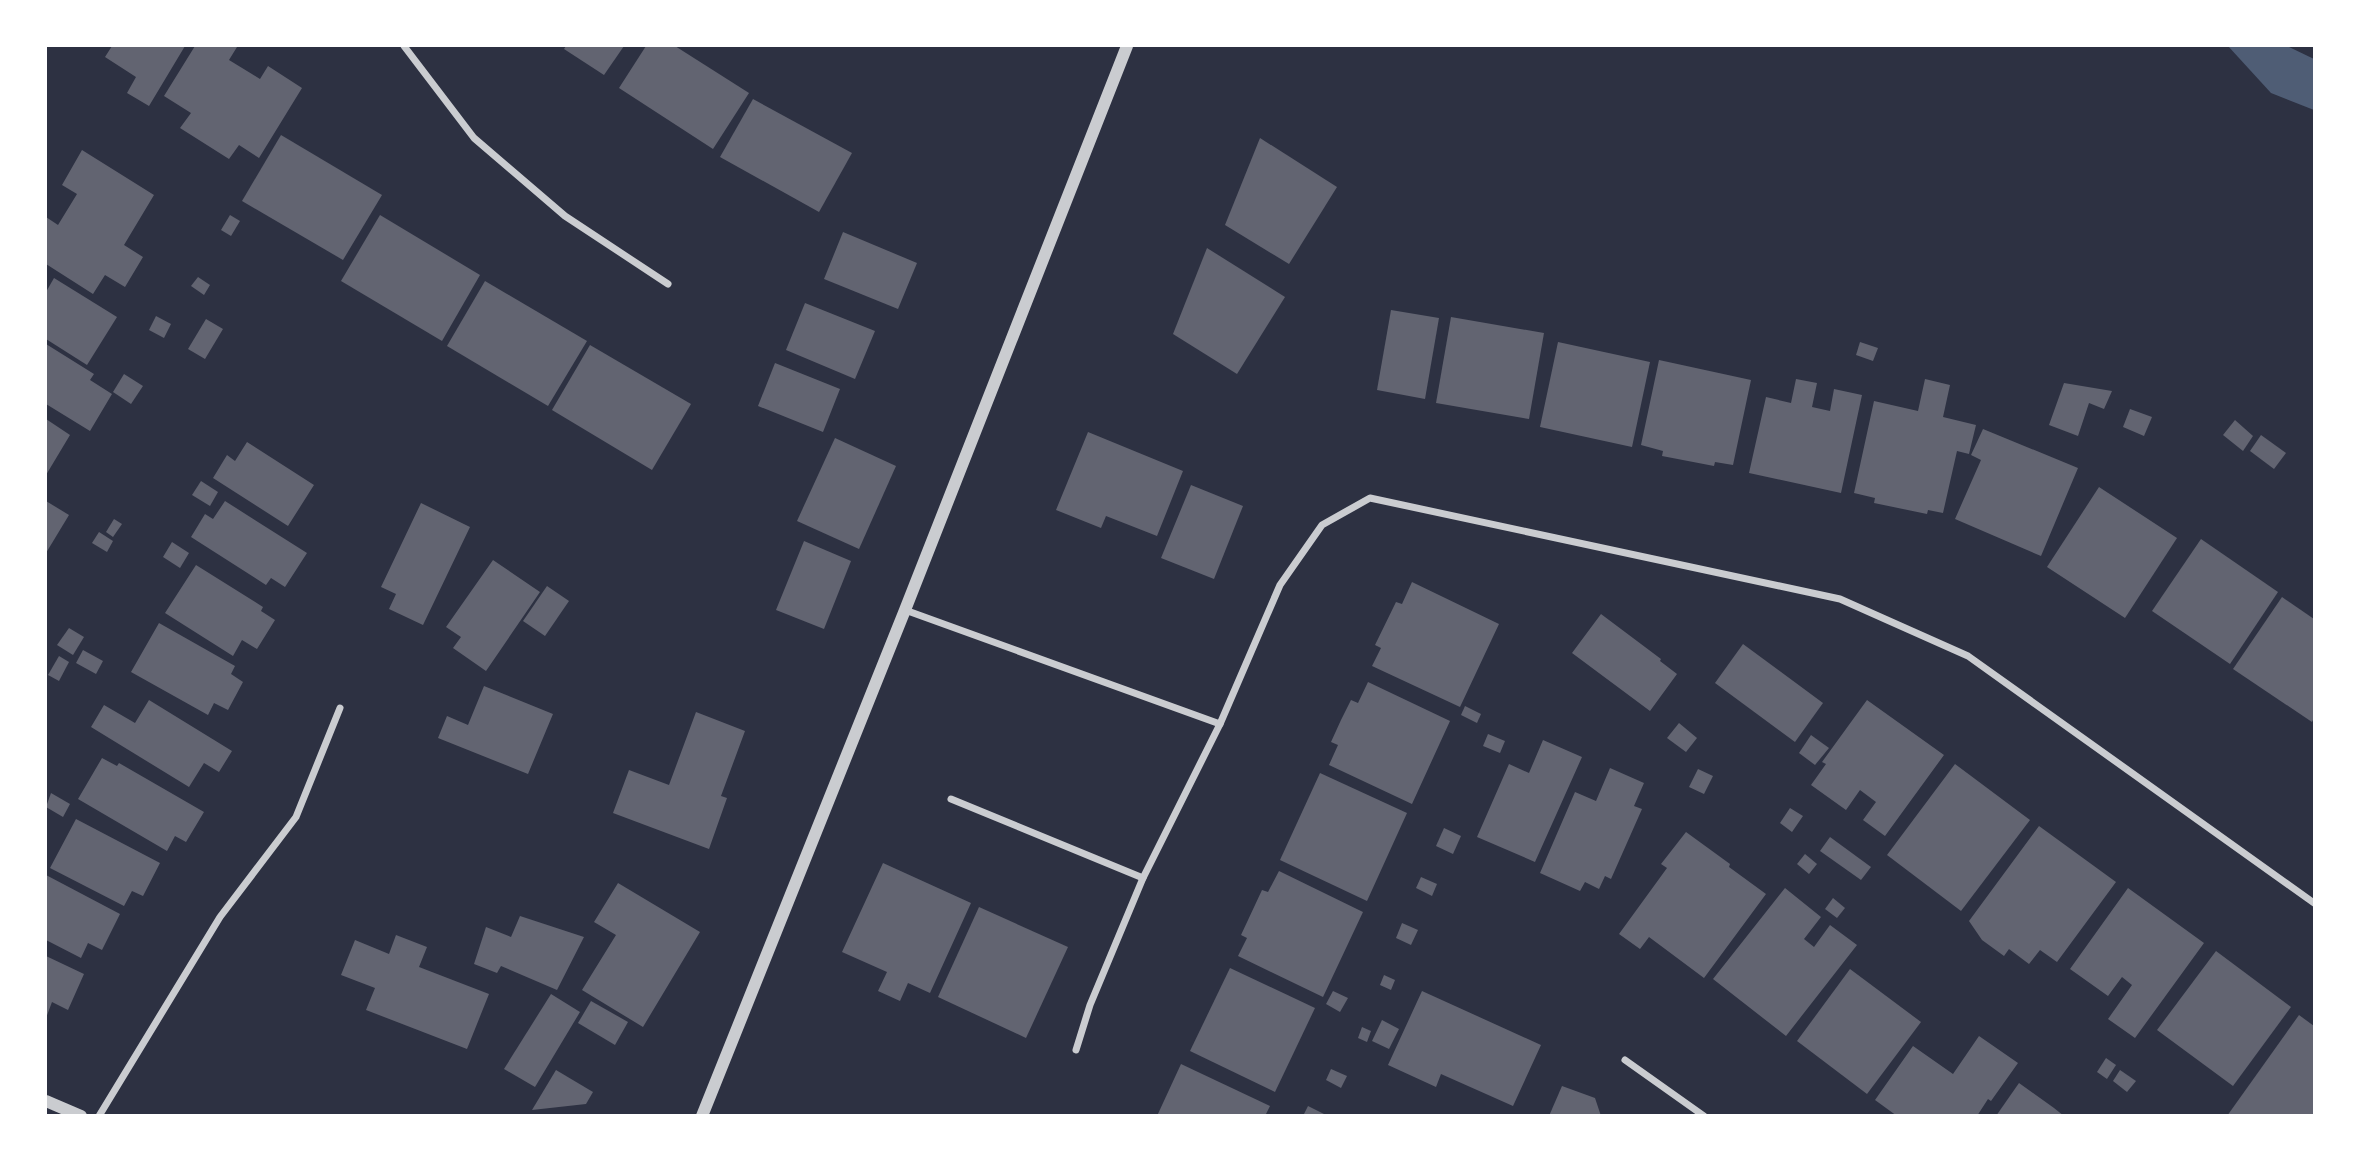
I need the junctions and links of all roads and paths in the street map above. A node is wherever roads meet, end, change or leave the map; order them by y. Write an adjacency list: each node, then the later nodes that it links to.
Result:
1 (404, 46): 3 (street)
2 (1127, 46): 4 (street)
3 (668, 284)
4 (905, 610): 6 (street); 15 (street)
5 (340, 708): 14 (street)
6 (1220, 724): 8 (street); 9 (street)
7 (951, 799): 8 (street)
8 (1143, 878): 10 (street)
9 (2315, 903)
10 (1076, 1050)
11 (1625, 1060): 16 (street)
12 (46, 1101): 13 (street)
13 (81, 1115)
14 (99, 1115)
15 (702, 1115)
16 (1704, 1115)

